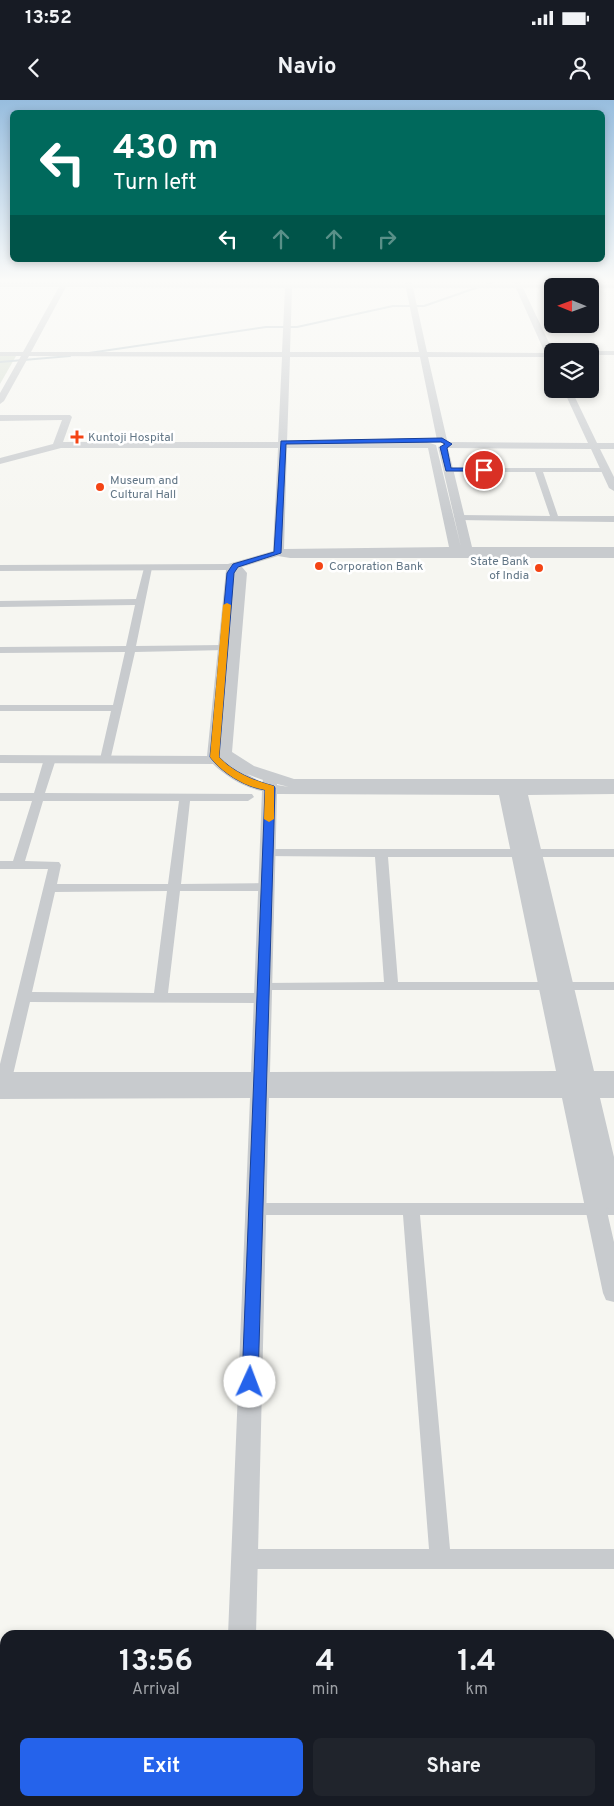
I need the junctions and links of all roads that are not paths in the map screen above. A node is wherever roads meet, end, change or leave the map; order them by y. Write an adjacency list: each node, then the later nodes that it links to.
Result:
1 (23, 361): 7 (street)
2 (286, 361): 10 (street)
3 (420, 361): 5 (street)
4 (421, 361): 11 (street)
5 (422, 392)
6 (571, 398): 12 (street)
7 (0, 401)
8 (0, 418): 9 (street)
9 (58, 444): 10 (street); 14 (street); 15 (street)
10 (283, 444): 11 (street); 25 (street)
11 (438, 444): 12 (street); 16 (street); 24 (street)
12 (594, 444): 13 (street); 18 (street)
13 (614, 444)
14 (0, 457)
15 (0, 461)
16 (448, 470): 17 (street); 20 (street)
17 (538, 470): 18 (street); 21 (street)
18 (606, 470): 19 (street)
19 (614, 488)
20 (460, 518): 21 (street); 24 (street)
21 (555, 519): 22 (street)
22 (614, 519)
23 (614, 550): 24 (street)
24 (462, 552): 25 (street); 26 (street)
25 (278, 553): 27 (street)
26 (614, 554)
27 (235, 565): 29 (street); 33 (street); 40 (street)
28 (0, 568): 29 (street)
29 (148, 568): 30 (street)
30 (140, 602): 31 (street); 34 (street)
31 (0, 604)
32 (0, 650): 34 (street)
33 (223, 651): 34 (street); 40 (street)
34 (130, 652): 35 (street); 37 (street)
35 (0, 655)
36 (0, 708): 37 (street)
37 (117, 708): 41 (street)
38 (0, 759): 39 (street)
39 (50, 759): 41 (street); 47 (street)
40 (223, 759): 41 (street); 43 (street)
41 (106, 760)
42 (614, 783): 44 (street)
43 (270, 784): 44 (street); 51 (street)
44 (512, 788): 45 (street); 53 (street)
45 (614, 790)
46 (0, 797): 47 (street)
47 (38, 797): 48 (street); 55 (street)
48 (185, 797): 49 (street); 56 (street)
49 (248, 797)
50 (614, 852): 53 (street)
51 (268, 853): 52 (street); 57 (street)
52 (381, 853): 53 (street); 61 (street)
53 (526, 853): 59 (street)
54 (0, 865): 55 (street)
55 (18, 865): 58 (street)
56 (174, 887): 57 (street); 58 (street); 64 (street)
57 (267, 887): 62 (street)
58 (49, 888): 63 (street)
59 (556, 986): 60 (street); 61 (street); 68 (street)
60 (614, 986)
61 (391, 987): 62 (street)
62 (263, 993): 64 (street); 67 (street)
63 (23, 997): 64 (street); 66 (street)
64 (160, 998)
65 (614, 1078): 68 (street)
66 (1, 1083): 67 (street)
67 (260, 1085): 68 (street); 71 (street)
68 (578, 1085): 69 (street); 70 (street); 73 (street)
69 (614, 1091)
70 (614, 1202)
71 (256, 1209): 72 (street); 75 (street)
72 (411, 1209): 73 (street); 76 (street)
73 (605, 1209): 74 (street)
74 (614, 1292)
75 (244, 1559): 76 (street); 78 (street)
76 (440, 1559): 77 (street)
77 (614, 1559)
78 (242, 1630)

